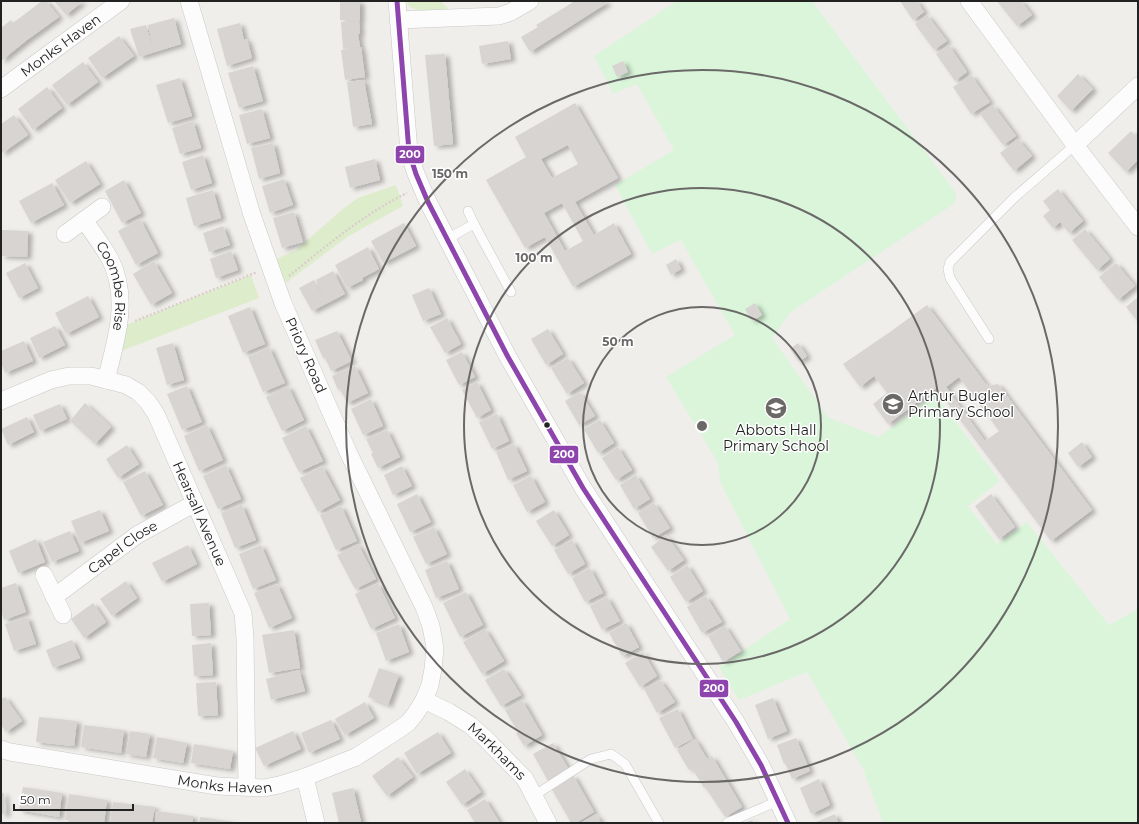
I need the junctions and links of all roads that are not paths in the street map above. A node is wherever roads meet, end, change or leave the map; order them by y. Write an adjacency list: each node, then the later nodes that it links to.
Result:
1 (121, 1): 8 (street, Monks Haven)
2 (188, 1): 25 (street, Priory Road)
3 (397, 1): 6 (street)
4 (530, 1): 6 (street)
5 (969, 1): 9 (street)
6 (398, 20): 16 (street)
7 (1138, 86): 9 (street)
8 (1, 89)
9 (1074, 145): 14 (street); 18 (lane)
10 (102, 207): 12 (street)
11 (468, 211): 13 (lane)
12 (84, 220): 15 (street); 19 (street, Coombe Rise)
13 (474, 224): 16 (lane); 17 (lane)
14 (1138, 227)
15 (65, 234)
16 (447, 239): 30 (street)
17 (512, 292)
18 (989, 339)
19 (106, 380): 20 (street, Hearsall Avenue); 21 (street, Hearsall Avenue)
20 (1, 401)
21 (195, 503): 23 (street, Capel Close); 28 (street, Hearsall Avenue)
22 (44, 575): 23 (street)
23 (54, 597): 24 (street)
24 (63, 615)
25 (424, 700): 27 (street, Monks Haven); 29 (street, Markhams)
26 (1, 749): 28 (street, Monks Haven)
27 (305, 777): 28 (street, Monks Haven); 31 (street)
28 (247, 787)
29 (535, 795): 32 (street, Markhams); 33 (lane)
30 (778, 801): 34 (lane); 35 (street)
31 (316, 823)
32 (548, 823)
33 (659, 823)
34 (727, 823)
35 (788, 823)

